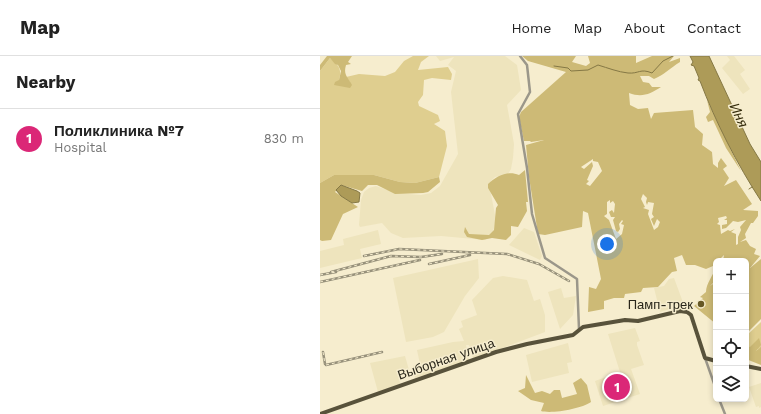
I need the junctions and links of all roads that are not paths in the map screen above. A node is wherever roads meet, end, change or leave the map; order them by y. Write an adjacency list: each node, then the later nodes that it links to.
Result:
1 (520, 56): 2 (street)
2 (579, 328): 3 (main road, Выборная улица); 9 (main road, Выборная улица)
3 (707, 360): 4 (main road); 7 (street)
4 (713, 361)
5 (749, 367): 6 (main road)
6 (761, 369)
7 (713, 379)
8 (720, 402): 10 (street)
9 (320, 414)
10 (725, 414)

